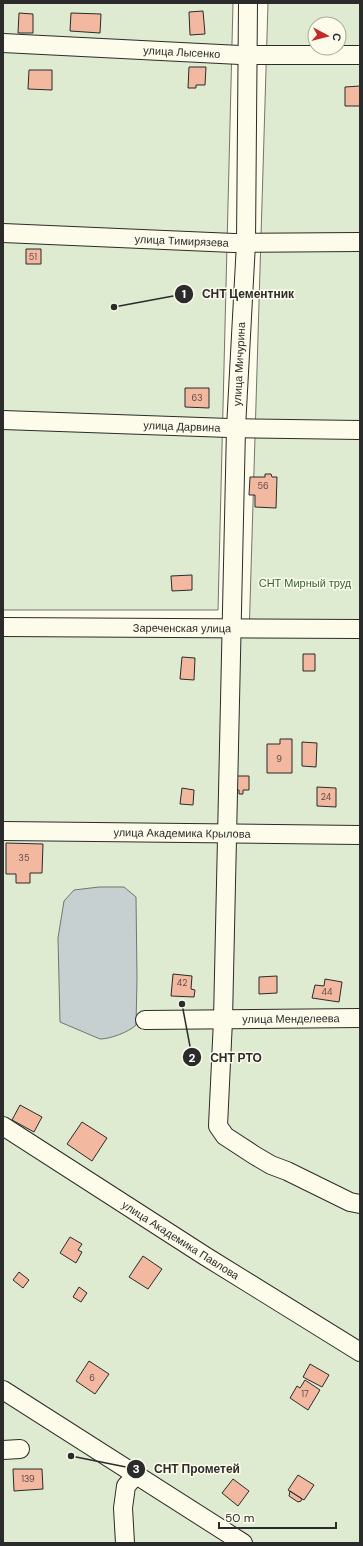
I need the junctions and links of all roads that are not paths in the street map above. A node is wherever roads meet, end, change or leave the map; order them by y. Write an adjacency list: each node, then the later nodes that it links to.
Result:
1 (248, 3): 3 (street, улица Мичурина)
2 (3, 43): 3 (street, улица Лысенко)
3 (247, 55): 4 (street, улица Лысенко); 7 (street, улица Мичурина)
4 (360, 55)
5 (3, 233): 7 (street, улица Тимирязева)
6 (360, 242): 7 (street, улица Тимирязева)
7 (246, 243): 9 (street, улица Мичурина)
8 (3, 420): 9 (street, улица Дарвина)
9 (236, 428): 10 (street, улица Дарвина); 12 (street, улица Мичурина)
10 (360, 430)
11 (3, 628): 12 (street, Зареченская улица)
12 (231, 628): 13 (street, Зареченская улица); 15 (street, улица Мичурина)
13 (360, 629)
14 (3, 830): 15 (street, улица Академика Крылова)
15 (227, 833): 16 (street, улица Академика Крылова); 19 (street, улица Мичурина)
16 (360, 835)
17 (360, 1018): 19 (street, улица Менделеева)
18 (145, 1020): 19 (street, улица Менделеева)
19 (223, 1020): 21 (street, улица Мичурина)
20 (3, 1126): 22 (street, улица Академика Павлова)
21 (360, 1204)
22 (360, 1352)
23 (3, 1390): 24 (street)
24 (136, 1475): 25 (street); 26 (street)
25 (125, 1543)
26 (242, 1543)

